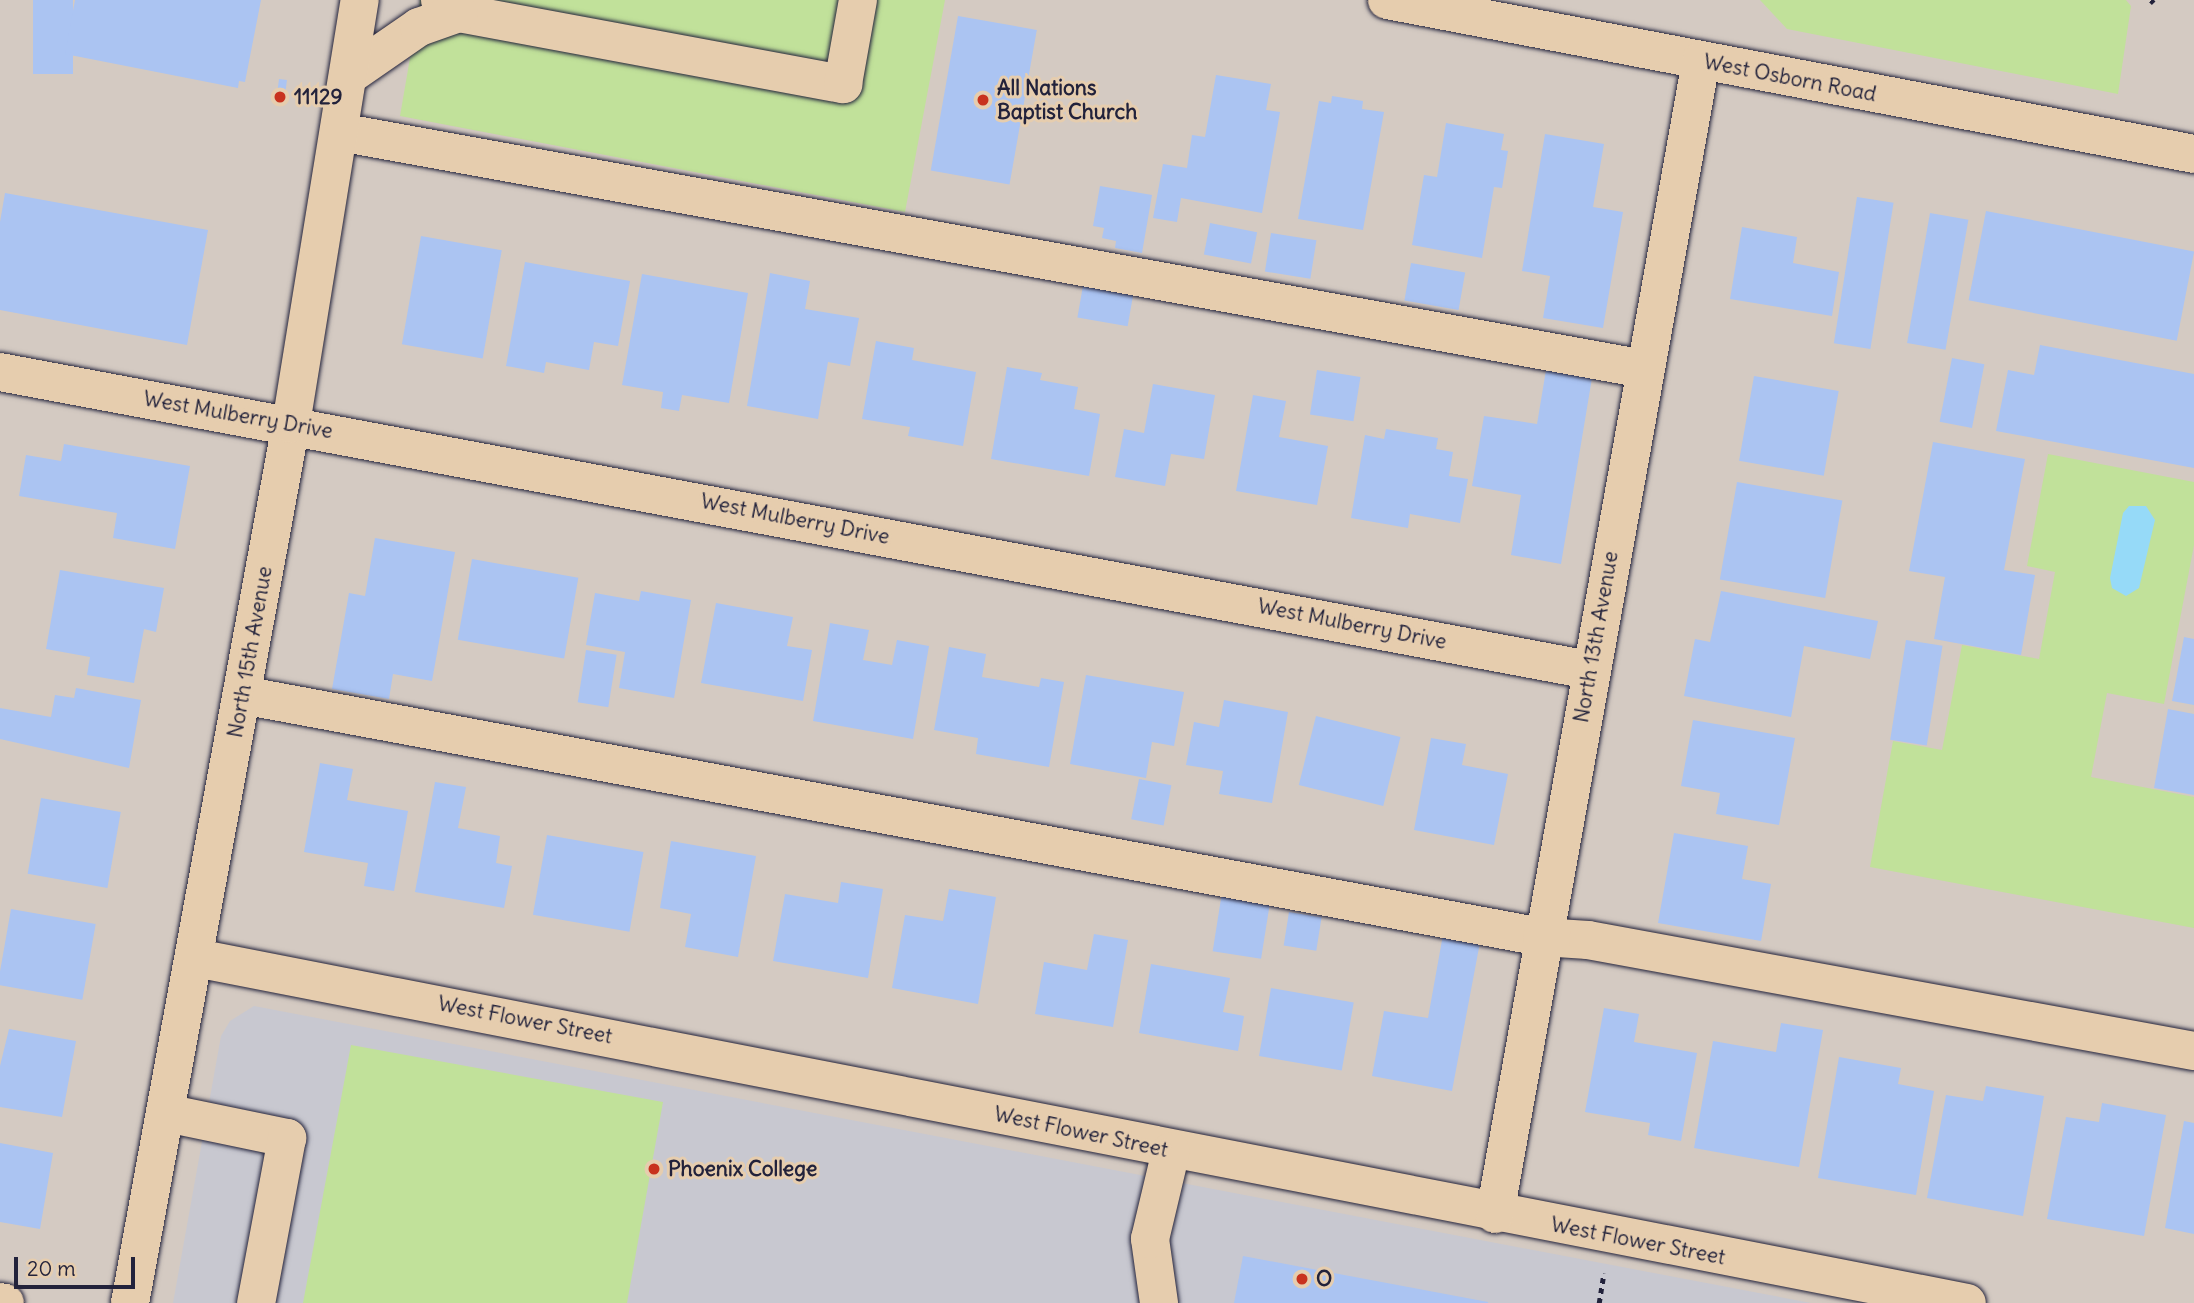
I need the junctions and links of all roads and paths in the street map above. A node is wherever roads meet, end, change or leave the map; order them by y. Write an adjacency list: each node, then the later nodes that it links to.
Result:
1 (360, 0): 6 (street, North 15th Avenue)
2 (858, 0): 4 (street)
3 (1387, 0): 5 (street, West Osborn Road)
4 (450, 6): 6 (street)
5 (1701, 61): 8 (street, West Osborn Road); 9 (street, North 13th Avenue)
6 (348, 76): 7 (street, North 15th Avenue)
7 (339, 132): 9 (street); 11 (street, North 15th Avenue)
8 (2194, 154)
9 (1644, 369): 12 (street, North 13th Avenue)
10 (0, 372): 11 (street, West Mulberry Drive)
11 (291, 424): 12 (street, West Mulberry Drive); 13 (street, North 15th Avenue)
12 (1590, 670): 14 (street, North 13th Avenue)
13 (242, 695): 14 (street); 15 (street, North 15th Avenue)
14 (1542, 937): 16 (street); 19 (street, North 13th Avenue)
15 (196, 958): 17 (street, North 15th Avenue); 18 (street, West Flower Street)
16 (2194, 1051)
17 (166, 1114): 22 (street, North 15th Avenue); 23 (street)
18 (1171, 1151): 19 (street, West Flower Street); 24 (street)
19 (1495, 1214): 25 (street, West Flower Street)
20 (0, 1302): 21 (street)
21 (5, 1303)
22 (130, 1303)
23 (256, 1303)
24 (1159, 1303)
25 (1967, 1303)

